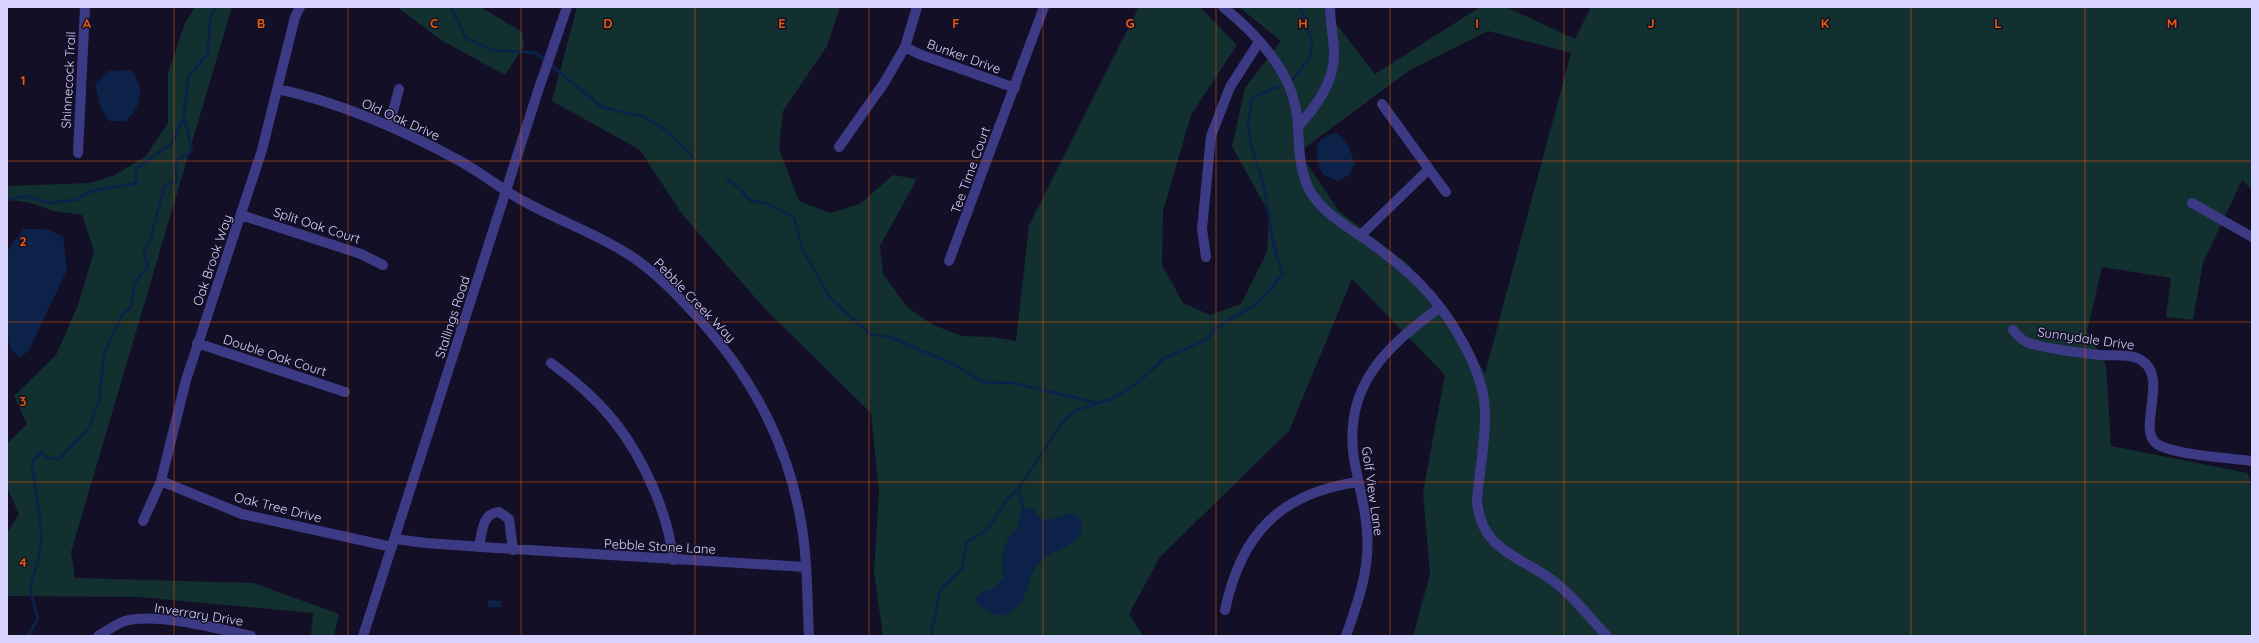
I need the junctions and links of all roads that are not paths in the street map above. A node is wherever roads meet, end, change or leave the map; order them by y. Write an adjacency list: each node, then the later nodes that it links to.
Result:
1 (85, 7): 17 (street, Shinnecock Trail)
2 (300, 7): 11 (street, Oak Brook Way)
3 (567, 7): 19 (street, Stallings Road)
4 (917, 7): 9 (street)
5 (1044, 7): 10 (street, Tee Time Court)
6 (1223, 7): 8 (street)
7 (1330, 7): 15 (street)
8 (1259, 42): 15 (street); 25 (street)
9 (905, 47): 10 (street, Bunker Drive); 16 (street)
10 (1015, 88): 26 (street, Tee Time Court)
11 (278, 89): 14 (street, Old Oak Drive); 22 (street, Oak Brook Way)
12 (399, 89): 14 (street)
13 (1382, 104): 18 (street)
14 (389, 126): 19 (street, Old Oak Drive)
15 (1298, 127): 23 (street)
16 (839, 147)
17 (78, 153)
18 (1429, 168): 20 (street); 23 (street)
19 (507, 190): 37 (street, Stallings Road); 41 (street, Pebble Creek Way)
20 (1446, 192)
21 (2192, 203): 24 (street)
22 (241, 215): 27 (street, Split Oak Court); 30 (street, Oak Brook Way)
23 (1361, 235): 28 (street)
24 (2252, 237)
25 (1206, 257)
26 (949, 261)
27 (383, 265)
28 (1439, 308): 35 (street, Golf View Lane); 48 (street)
29 (2013, 330): 33 (street, Sunnydale Drive)
30 (197, 343): 32 (street, Double Oak Court); 34 (street, Oak Brook Way)
31 (551, 363): 40 (street)
32 (345, 392)
33 (2252, 461)
34 (161, 481): 36 (street, Oak Brook Way); 37 (street, Oak Tree Drive)
35 (1358, 482): 42 (street); 47 (street, Golf View Lane)
36 (143, 520)
37 (394, 543): 38 (street, Pebble Stone Lane); 45 (street, Stallings Road)
38 (479, 547): 39 (street, Pebble Stone Lane); 39 (street)
39 (513, 550): 40 (street, Pebble Stone Lane)
40 (673, 560): 41 (street, Pebble Stone Lane)
41 (805, 567): 46 (street, Pebble Creek Way)
42 (1225, 610)
43 (98, 636): 44 (street, Inverrary Drive)
44 (251, 636)
45 (363, 636)
46 (809, 636)
47 (1346, 636)
48 (1607, 636)

